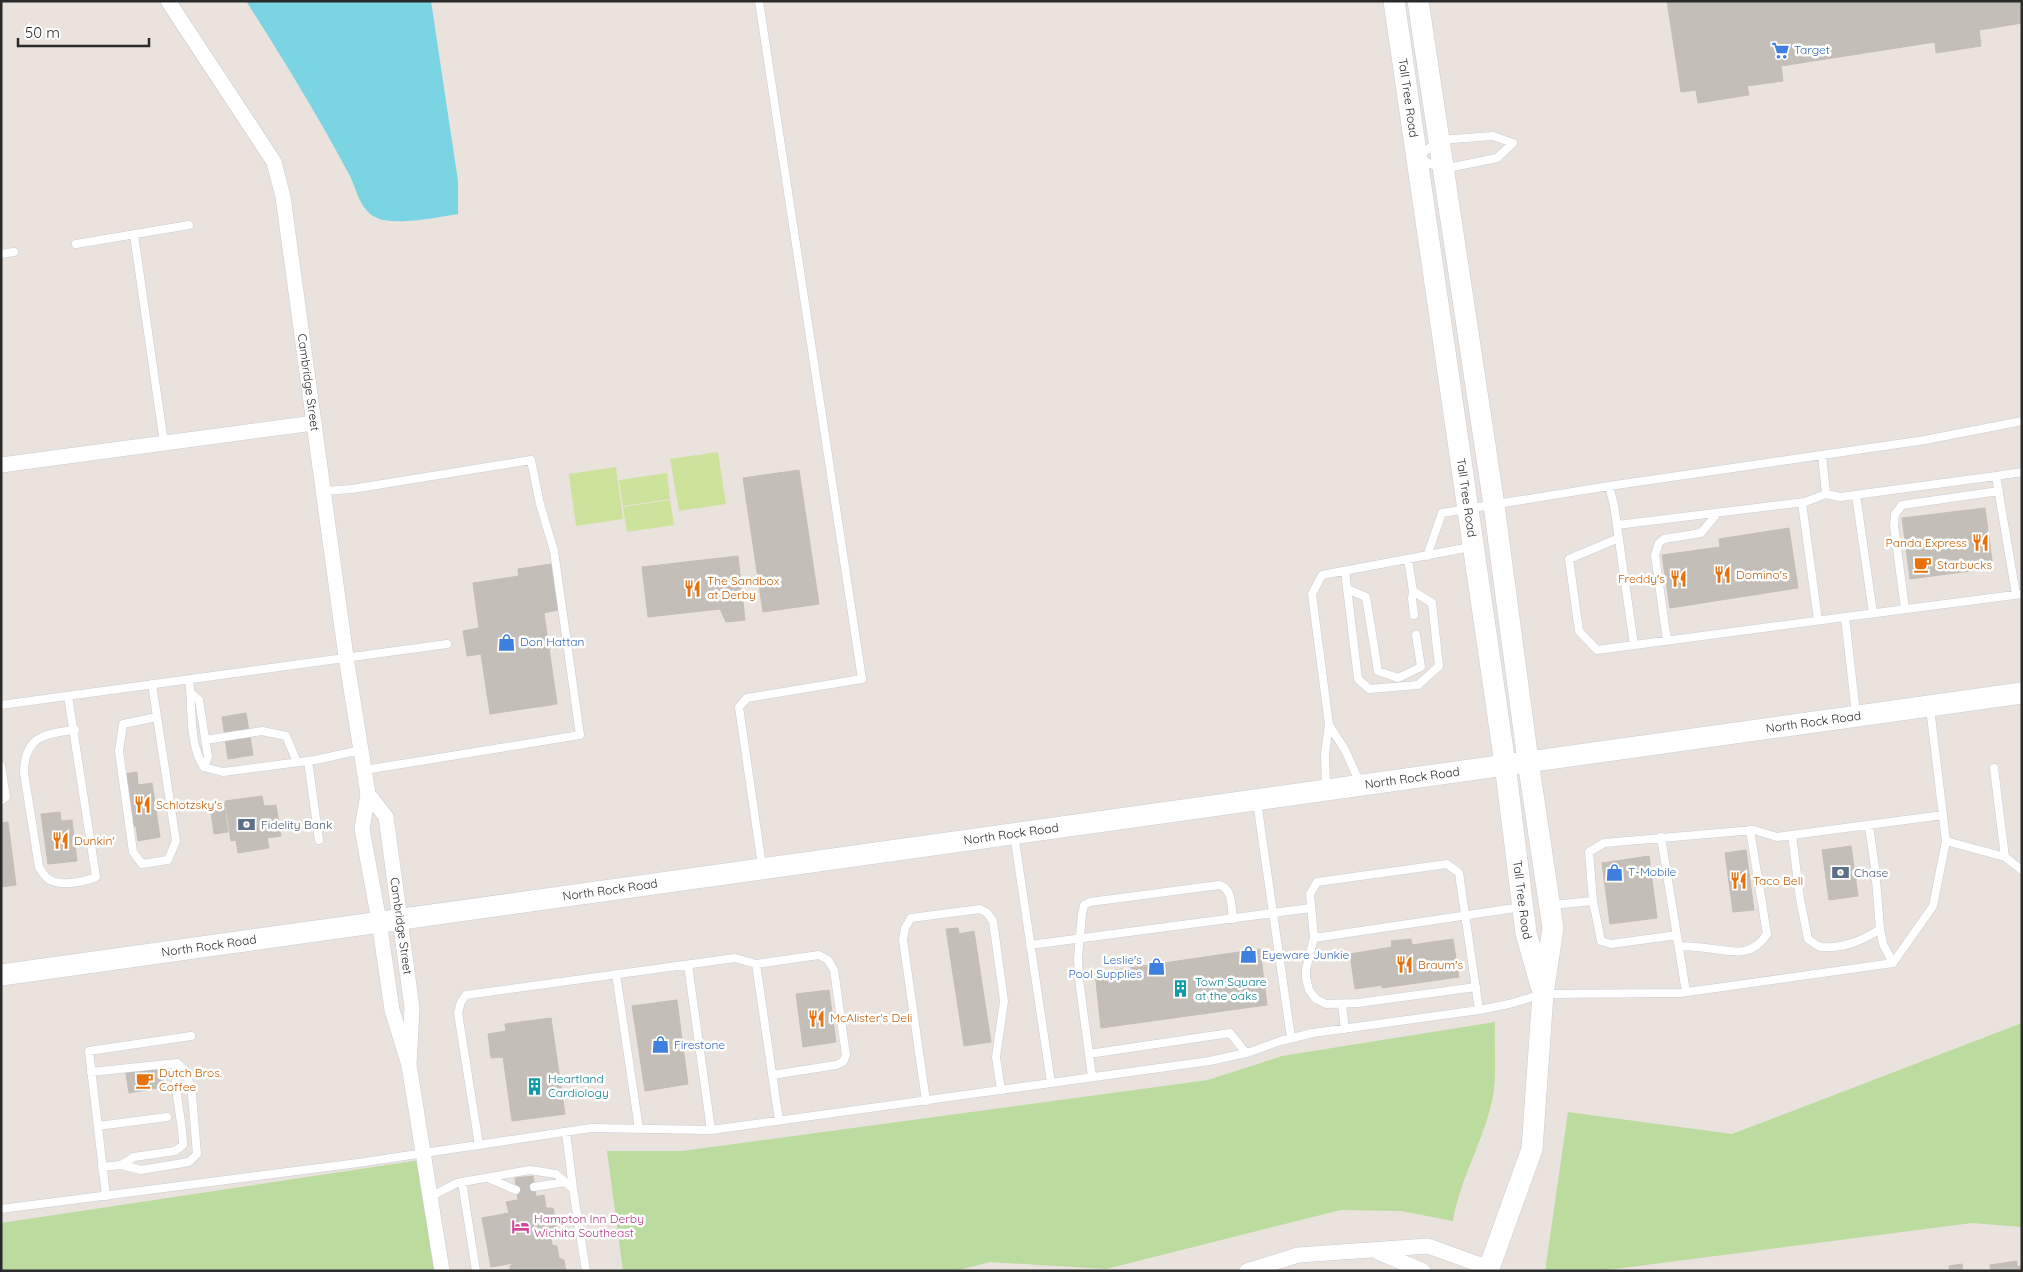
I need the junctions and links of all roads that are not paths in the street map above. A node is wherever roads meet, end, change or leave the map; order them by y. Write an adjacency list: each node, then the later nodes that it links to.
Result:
1 (168, 1): 14 (street, Cambridge Street)
2 (758, 1): 83 (lane)
3 (1394, 1): 6 (street, Tall Tree Road)
4 (1418, 1): 5 (street, Tall Tree Road)
5 (1439, 140): 6 (lane); 7 (street, Tall Tree Road); 7 (lane)
6 (1417, 158): 7 (lane); 27 (street, Tall Tree Road)
7 (1443, 169): 26 (street, Tall Tree Road)
8 (190, 225): 9 (lane)
9 (134, 235): 10 (lane); 15 (lane)
10 (76, 244)
11 (14, 252): 12 (lane)
12 (1, 254)
13 (2022, 421): 16 (lane)
14 (314, 422): 15 (street); 21 (street, Cambridge Street)
15 (164, 443): 17 (street)
16 (1822, 455): 20 (lane); 23 (lane)
17 (1, 465)
18 (2022, 472): 19 (lane)
19 (1996, 476): 22 (lane); 24 (lane)
20 (1609, 486): 26 (lane); 29 (lane)
21 (324, 491): 47 (street, Cambridge Street); 68 (lane)
22 (1999, 491): 37 (lane); 38 (lane)
23 (1826, 494): 24 (lane); 25 (lane)
24 (1856, 495): 39 (lane)
25 (1802, 503): 28 (lane); 42 (lane)
26 (1494, 505): 27 (lane); 62 (street, Tall Tree Road)
27 (1468, 508): 31 (street, Tall Tree Road); 32 (lane)
28 (1716, 514): 29 (lane); 44 (lane)
29 (1617, 525): 30 (lane)
30 (1619, 538): 46 (lane); 46 (lane)
31 (1473, 547): 32 (lane); 64 (street, Tall Tree Road)
32 (1427, 556): 33 (lane)
33 (1408, 559): 34 (lane); 36 (lane)
34 (1345, 571): 35 (lane); 57 (lane)
35 (1347, 588): 36 (lane); 43 (lane)
36 (1414, 591): 40 (lane)
37 (2019, 594): 38 (lane)
38 (1905, 609): 39 (lane)
39 (1873, 613): 41 (lane)
40 (1414, 615)
41 (1845, 616): 42 (lane); 55 (lane)
42 (1818, 620): 44 (lane)
43 (1416, 634)
44 (1667, 641): 46 (lane)
45 (447, 644): 47 (lane)
46 (1634, 646)
47 (346, 657): 48 (lane); 60 (street, Cambridge Street)
48 (189, 679): 49 (lane); 50 (lane)
49 (152, 684): 52 (lane); 56 (lane)
50 (191, 693): 59 (lane); 66 (lane)
51 (2022, 693): 54 (street, North Rock Road)
52 (68, 696): 53 (lane); 58 (lane)
53 (1, 705)
54 (1930, 706): 55 (street, North Rock Road); 74 (lane)
55 (1856, 716): 62 (street, North Rock Road)
56 (157, 717): 56 (lane)
57 (1329, 725): 69 (lane); 70 (lane)
58 (75, 730): 58 (lane)
59 (205, 740): 63 (lane); 66 (lane)
60 (361, 750): 61 (lane); 68 (street, Cambridge Street)
61 (308, 761): 63 (lane); 80 (lane)
62 (1528, 761): 64 (street, North Rock Road); 86 (street, Tall Tree Road)
63 (297, 762): 66 (lane)
64 (1505, 764): 69 (street, North Rock Road); 87 (street, Tall Tree Road)
65 (1, 766): 73 (lane)
66 (204, 767)
67 (1994, 768): 82 (lane)
68 (365, 770): 71 (street, Cambridge Street)
69 (1361, 785): 70 (street, North Rock Road)
70 (1326, 790): 72 (street, North Rock Road)
71 (368, 794): 91 (street, Cambridge Street); 93 (street, Cambridge Street)
72 (1256, 800): 77 (street, North Rock Road); 89 (lane)
73 (1, 801)
74 (1943, 815): 75 (lane); 81 (lane)
75 (1869, 826): 78 (lane); 94 (lane)
76 (1750, 830): 78 (lane); 79 (lane); 99 (lane)
77 (1014, 834): 83 (street, North Rock Road); 98 (lane)
78 (1792, 836): 94 (lane)
79 (1661, 837): 85 (lane); 95 (lane)
80 (319, 840)
81 (1946, 841): 82 (lane); 100 (lane)
82 (2005, 857): 84 (lane)
83 (762, 868): 91 (street, North Rock Road)
84 (2022, 870)
85 (1594, 900): 86 (lane); 95 (lane)
86 (1550, 905): 107 (street, Tall Tree Road)
87 (1522, 906): 90 (lane); 107 (street, Tall Tree Road)
88 (1311, 908): 89 (lane); 90 (lane); 96 (lane)
89 (1273, 913): 92 (lane); 112 (lane)
90 (1465, 916): 96 (lane); 105 (lane)
91 (400, 918): 93 (street, North Rock Road); 116 (street, Cambridge Street)
92 (1233, 919): 97 (lane); 97 (lane)
93 (379, 921): 104 (street, North Rock Road); 116 (street, Cambridge Street)
94 (1880, 929): 100 (lane)
95 (1677, 935): 99 (lane)
96 (1314, 938): 108 (lane)
97 (1080, 939): 98 (lane); 114 (lane)
98 (1030, 945): 120 (lane)
99 (1679, 946): 106 (lane)
100 (1893, 963): 106 (lane)
101 (756, 964): 102 (lane); 118 (lane); 118 (lane)
102 (688, 965): 103 (lane); 127 (lane)
103 (616, 974): 126 (lane); 129 (lane)
104 (1, 975)
105 (1476, 987): 108 (lane); 109 (lane)
106 (1686, 992): 107 (lane)
107 (1543, 994): 109 (lane); 143 (street, Tall Tree Road)
108 (1342, 1005): 110 (lane)
109 (1479, 1010): 110 (lane)
110 (1345, 1029): 112 (lane)
111 (191, 1036): 117 (lane)
112 (1291, 1038): 113 (lane)
113 (1246, 1053): 114 (lane); 119 (lane)
114 (1089, 1054): 119 (lane)
115 (177, 1063): 117 (lane); 131 (lane); 131 (lane)
116 (410, 1065): 130 (street, Cambridge Street)
117 (91, 1072): 125 (lane)
118 (772, 1075): 124 (lane)
119 (1092, 1077): 120 (lane)
120 (1051, 1083): 121 (lane)
121 (1001, 1090): 122 (lane); 122 (lane)
122 (926, 1101): 124 (lane)
123 (167, 1117): 125 (lane)
124 (779, 1121): 127 (lane)
125 (98, 1126): 132 (lane)
126 (639, 1129): 127 (lane); 128 (lane)
127 (711, 1130)
128 (566, 1132): 129 (lane); 138 (lane)
129 (479, 1145): 130 (lane)
130 (423, 1152): 139 (lane); 140 (street, Cambridge Street)
131 (120, 1165): 132 (lane)
132 (102, 1167): 139 (lane)
133 (488, 1178): 134 (lane); 135 (lane); 137 (lane)
134 (462, 1182): 140 (lane); 145 (lane)
135 (565, 1182): 136 (lane); 138 (lane)
136 (534, 1187)
137 (516, 1190)
138 (573, 1190): 146 (lane)
139 (106, 1196): 141 (lane)
140 (430, 1196): 144 (street, Cambridge Street)
141 (1, 1209)
142 (1374, 1251): 143 (street); 147 (street); 148 (street)
143 (1488, 1270)
144 (442, 1271)
145 (476, 1271)
146 (586, 1271)
147 (1247, 1271)
148 (1423, 1271)

